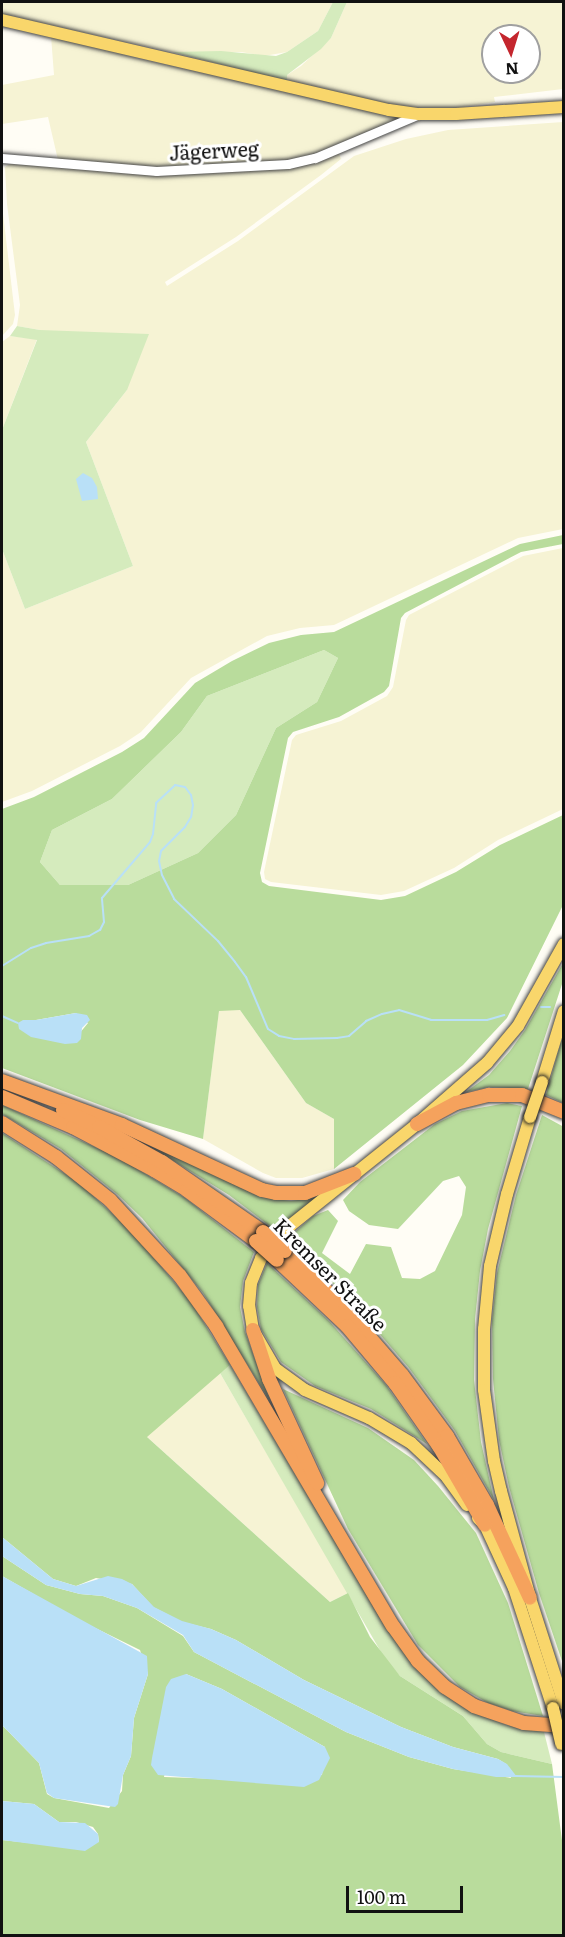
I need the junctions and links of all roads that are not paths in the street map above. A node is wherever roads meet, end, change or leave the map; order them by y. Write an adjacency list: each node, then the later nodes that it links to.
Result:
1 (2, 20): 3 (main road)
2 (564, 107): 3 (main road)
3 (419, 114): 4 (street, Jägerweg)
4 (2, 158)
5 (564, 944): 11 (main road)
6 (564, 1011): 18 (main road, bridge)
7 (2, 1083): 12 (highway); 13 (highway, Kremser Straße)
8 (2, 1097): 13 (highway, Kremser Straße)
9 (564, 1112): 11 (highway)
10 (2, 1123): 17 (highway)
11 (417, 1124): 12 (main road)
12 (354, 1174): 15 (main road)
13 (259, 1237): 14 (highway, Kremser Straße, bridge)
14 (281, 1255): 16 (highway, Kremser Straße); 18 (highway, Kremser Straße)
15 (252, 1330): 16 (main road); 17 (highway)
16 (485, 1525): 19 (main road)
17 (340, 1534): 20 (highway)
18 (530, 1598): 19 (main road)
19 (558, 1706): 21 (main road, bridge)
20 (564, 1724)
21 (564, 1755)

